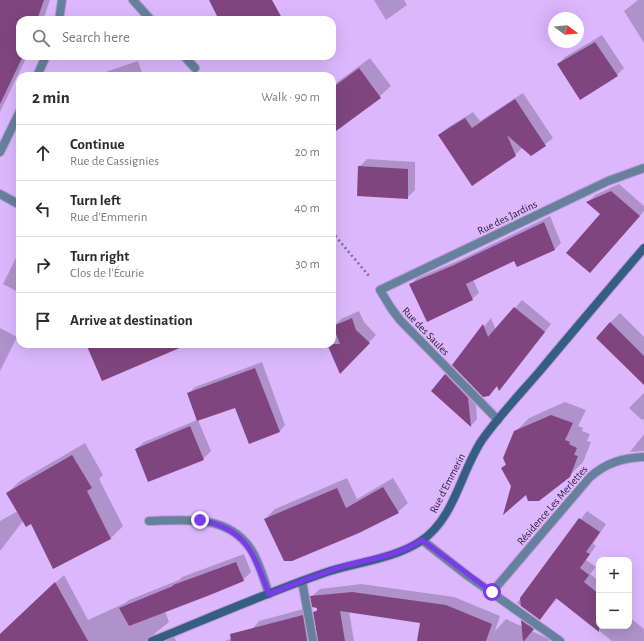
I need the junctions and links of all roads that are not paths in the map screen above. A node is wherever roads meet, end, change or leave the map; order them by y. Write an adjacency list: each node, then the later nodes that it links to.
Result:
1 (62, 0): 3 (street)
2 (133, 0): 4 (street)
3 (60, 16)
4 (147, 16)
5 (44, 60): 8 (street)
6 (188, 60): 7 (street)
7 (195, 68)
8 (39, 72)
9 (16, 119): 10 (street)
10 (0, 152)
11 (644, 168): 15 (street, Rue des Jardins)
12 (0, 194): 13 (street)
13 (16, 203)
14 (644, 248): 16 (main road, Rue d'Emmerin)
15 (380, 290): 16 (street, Rue des Saules)
16 (498, 420): 19 (main road, Rue d'Emmerin)
17 (644, 457): 21 (street, Résidence Les Merlettes)
18 (148, 521): 22 (street)
19 (422, 540): 20 (main road, Rue d'Emmerin); 21 (street)
20 (302, 581): 22 (main road, Rue d'Emmerin); 24 (street)
21 (492, 592): 25 (street)
22 (269, 594): 23 (main road, Rue d'Emmerin)
23 (152, 641)
24 (313, 641)
25 (560, 641)

